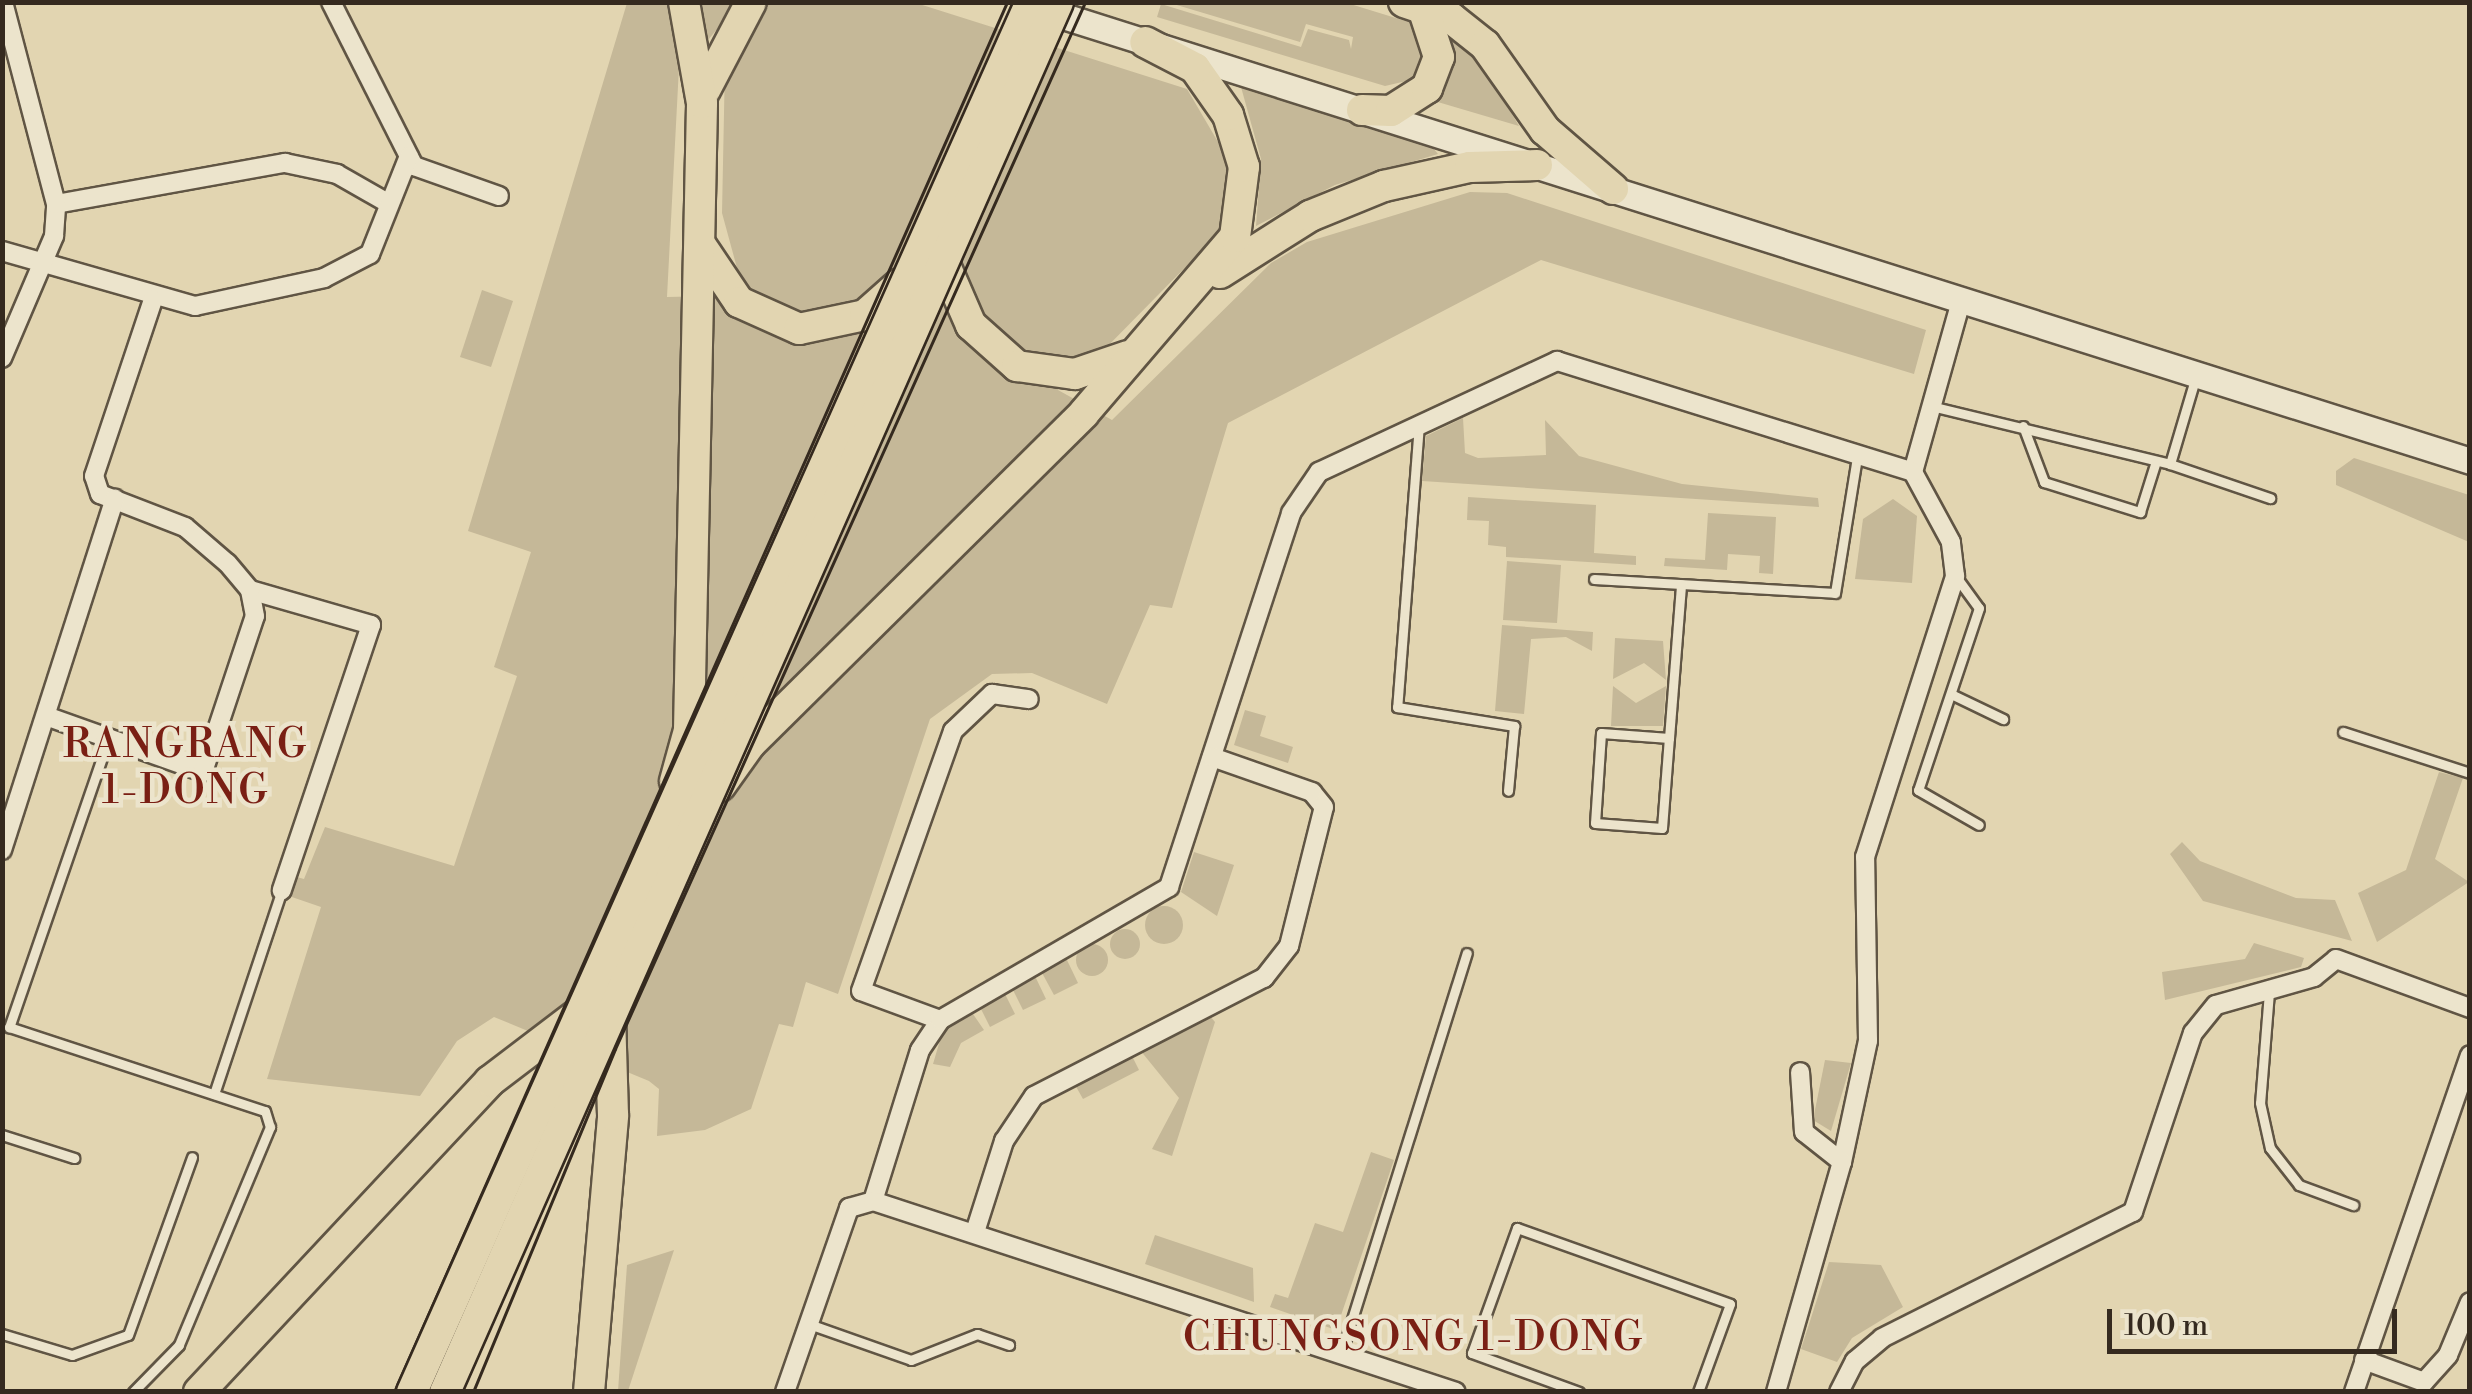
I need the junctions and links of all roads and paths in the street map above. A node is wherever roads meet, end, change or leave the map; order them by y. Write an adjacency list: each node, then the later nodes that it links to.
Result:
1 (3, 2): 17 (street)
2 (331, 2): 12 (street)
3 (684, 2): 10 (highway)
4 (751, 2): 10 (highway)
5 (1019, 2): 9 (main road)
6 (1031, 2): 22 (highway, bridge)
7 (1058, 2): 21 (highway, bridge)
8 (1414, 5): 11 (highway); 14 (highway)
9 (1145, 42): 11 (main road); 23 (highway)
10 (702, 103): 18 (highway)
11 (1362, 110): 13 (main road)
12 (409, 156): 15 (street); 16 (street)
13 (1537, 165): 14 (main road); 23 (highway)
14 (1613, 189): 24 (main road)
15 (500, 196)
16 (386, 202): 17 (street); 25 (street)
17 (56, 204): 20 (street)
18 (696, 230): 22 (highway); 53 (highway, bridge)
19 (2, 251): 20 (street)
20 (43, 261): 25 (street); 27 (street)
21 (944, 263): 26 (highway); 53 (highway, bridge)
22 (900, 284): 53 (highway, bridge)
23 (1198, 290): 26 (highway)
24 (1962, 298): 28 (main road); 29 (street)
25 (154, 300): 38 (street)
26 (1136, 352): 53 (highway, bridge)
27 (2, 358)
28 (2197, 373): 33 (main road); 35 (lane)
29 (1931, 406): 31 (lane); 36 (street)
30 (1419, 422): 32 (street); 50 (street); 52 (lane)
31 (2022, 426): 34 (lane); 34 (lane)
32 (1857, 456): 36 (street); 41 (lane)
33 (2470, 461)
34 (2154, 464): 35 (lane)
35 (2170, 464): 37 (lane)
36 (1913, 472): 39 (street)
37 (2270, 498)
38 (115, 499): 42 (street); 45 (street)
39 (1955, 576): 43 (lane); 68 (street)
40 (1594, 579): 41 (lane)
41 (1681, 584): 48 (lane)
42 (250, 590): 49 (street); 56 (street)
43 (1951, 694): 46 (lane); 54 (lane)
44 (1030, 699): 61 (street)
45 (46, 716): 49 (street); 55 (street)
46 (2003, 719)
47 (2344, 732): 51 (lane)
48 (1669, 738): 48 (lane)
49 (108, 740): 64 (lane)
50 (1212, 757): 61 (street); 71 (street)
51 (2470, 773)
52 (1508, 791)
53 (677, 825): 60 (highway, bridge)
54 (1980, 825)
55 (2, 850)
56 (282, 890): 64 (lane)
57 (1468, 953): 76 (lane)
58 (2269, 992): 59 (street); 70 (lane); 88 (street)
59 (2470, 1008)
60 (596, 1012): 79 (highway); 80 (highway, bridge); 81 (highway, bridge); 82 (highway)
61 (940, 1020): 69 (street)
62 (2470, 1054): 77 (street)
63 (1800, 1072): 68 (street)
64 (214, 1094): 78 (lane)
65 (2, 1135): 67 (lane)
66 (192, 1157): 74 (lane)
67 (74, 1158)
68 (1842, 1162): 87 (street)
69 (873, 1201): 71 (street); 73 (street)
70 (2353, 1205)
71 (976, 1232): 76 (street)
72 (2470, 1302): 77 (street)
73 (808, 1324): 75 (lane); 83 (street)
74 (2, 1334)
75 (1009, 1345)
76 (1342, 1351): 84 (street)
77 (2364, 1360): 89 (street)
78 (133, 1392)
79 (199, 1392)
80 (412, 1392)
81 (445, 1392)
82 (589, 1392)
83 (786, 1392)
84 (1456, 1392)
85 (1579, 1392): 86 (lane)
86 (1698, 1392)
87 (1776, 1392)
88 (1840, 1392)
89 (2354, 1392)

